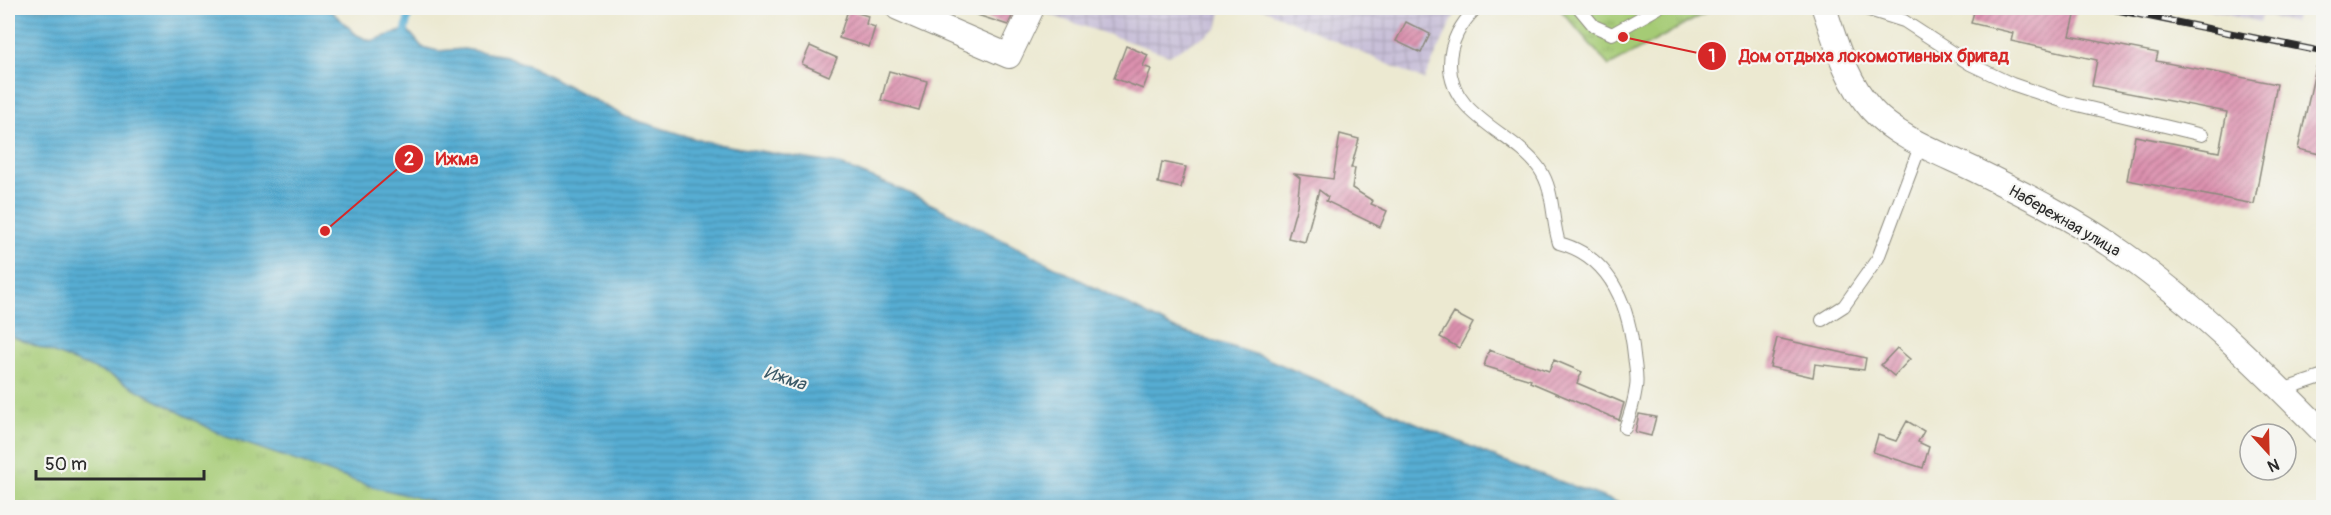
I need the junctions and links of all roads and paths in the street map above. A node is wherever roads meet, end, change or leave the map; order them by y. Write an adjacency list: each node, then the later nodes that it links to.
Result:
1 (898, 8): 2 (street)
2 (1032, 8)
3 (1476, 8): 13 (lane)
4 (1579, 8): 5 (lane)
5 (1658, 8)
6 (1824, 8): 9 (street, Набережная улица)
7 (1863, 8): 8 (lane)
8 (2202, 135)
9 (1921, 144): 10 (lane); 12 (street, Набережная улица)
10 (1822, 320)
11 (2324, 376): 12 (lane)
12 (2282, 390): 14 (street, Набережная улица)
13 (1625, 428)
14 (2324, 433)

